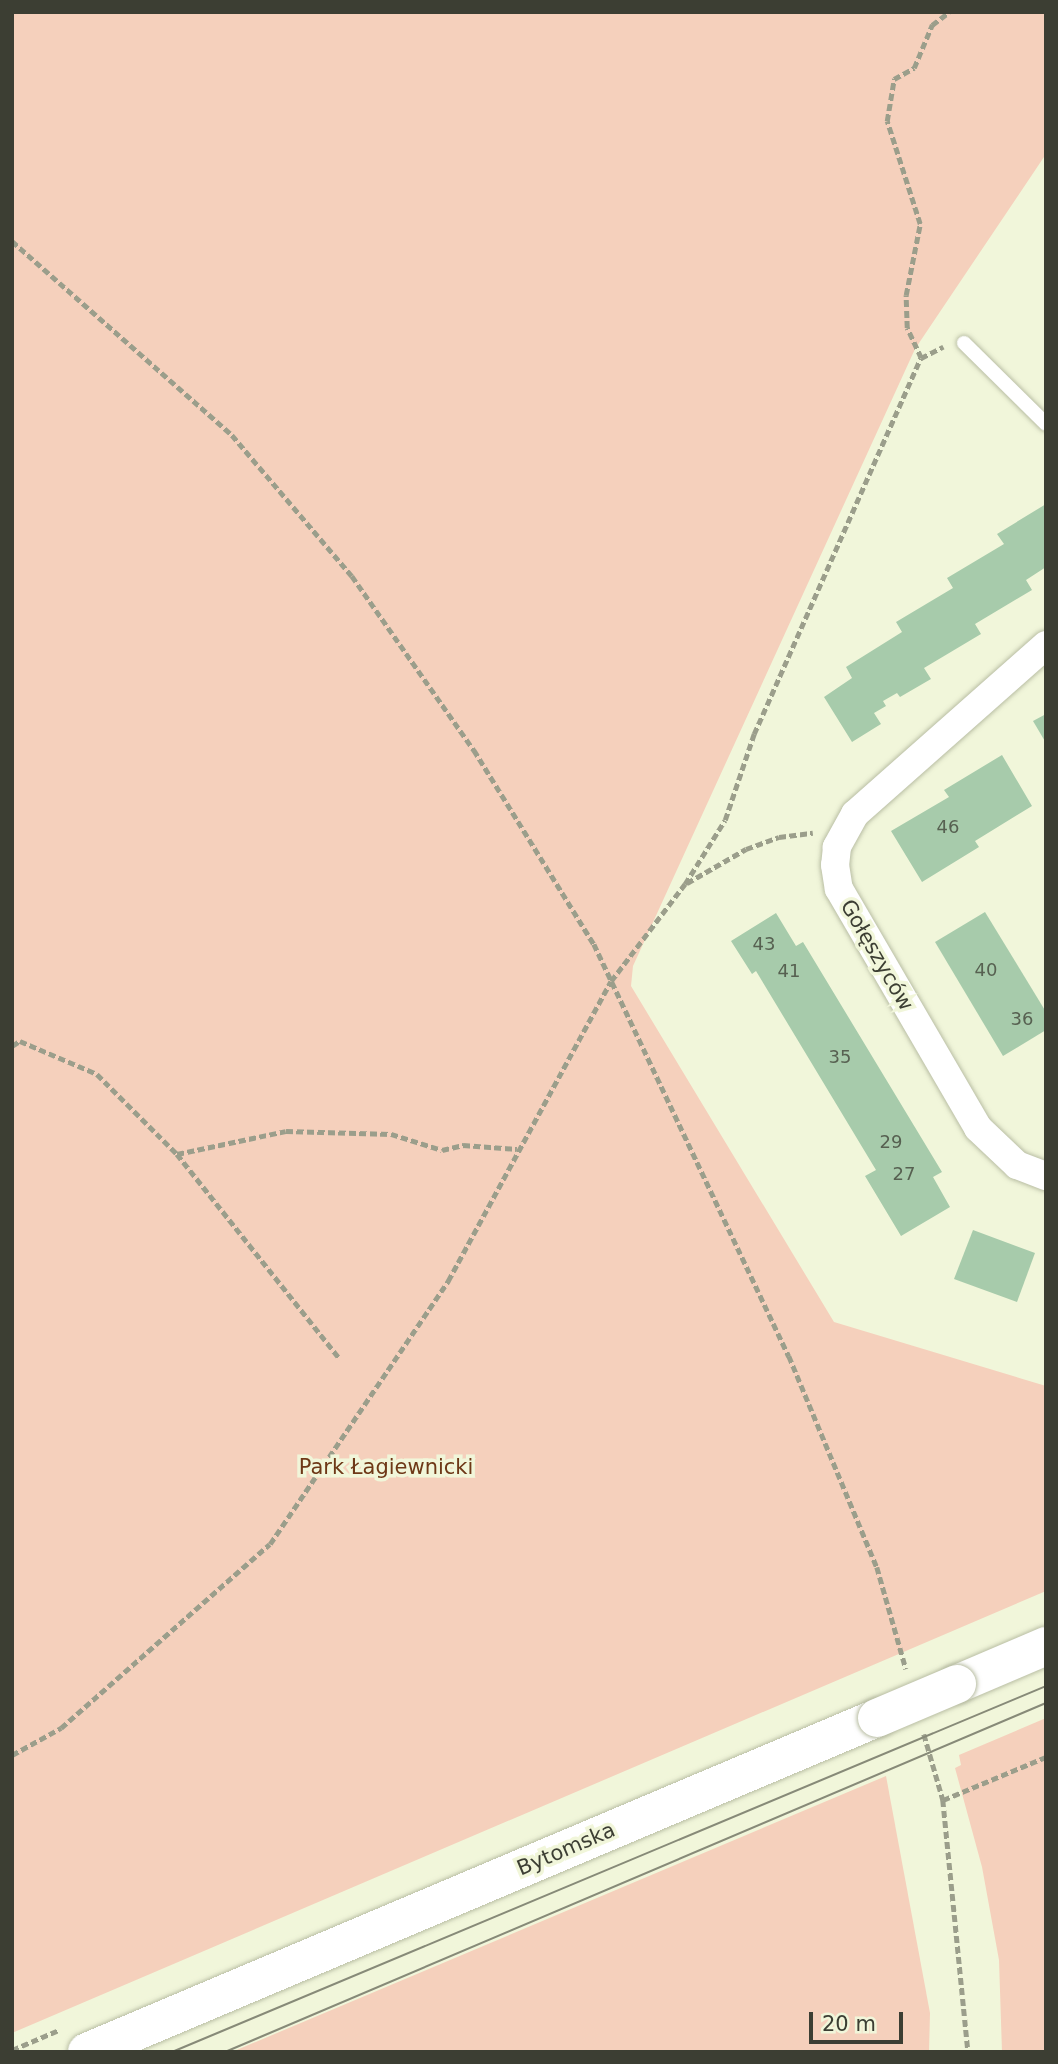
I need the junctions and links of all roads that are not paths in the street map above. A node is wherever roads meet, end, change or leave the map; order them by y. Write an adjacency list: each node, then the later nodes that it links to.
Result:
1 (964, 342): 2 (lane)
2 (1046, 424)
3 (1046, 645): 4 (street, Gołęszyców)
4 (1046, 1176)
5 (1046, 1646): 6 (main road, Bytomska, bridge)
6 (87, 2052)

